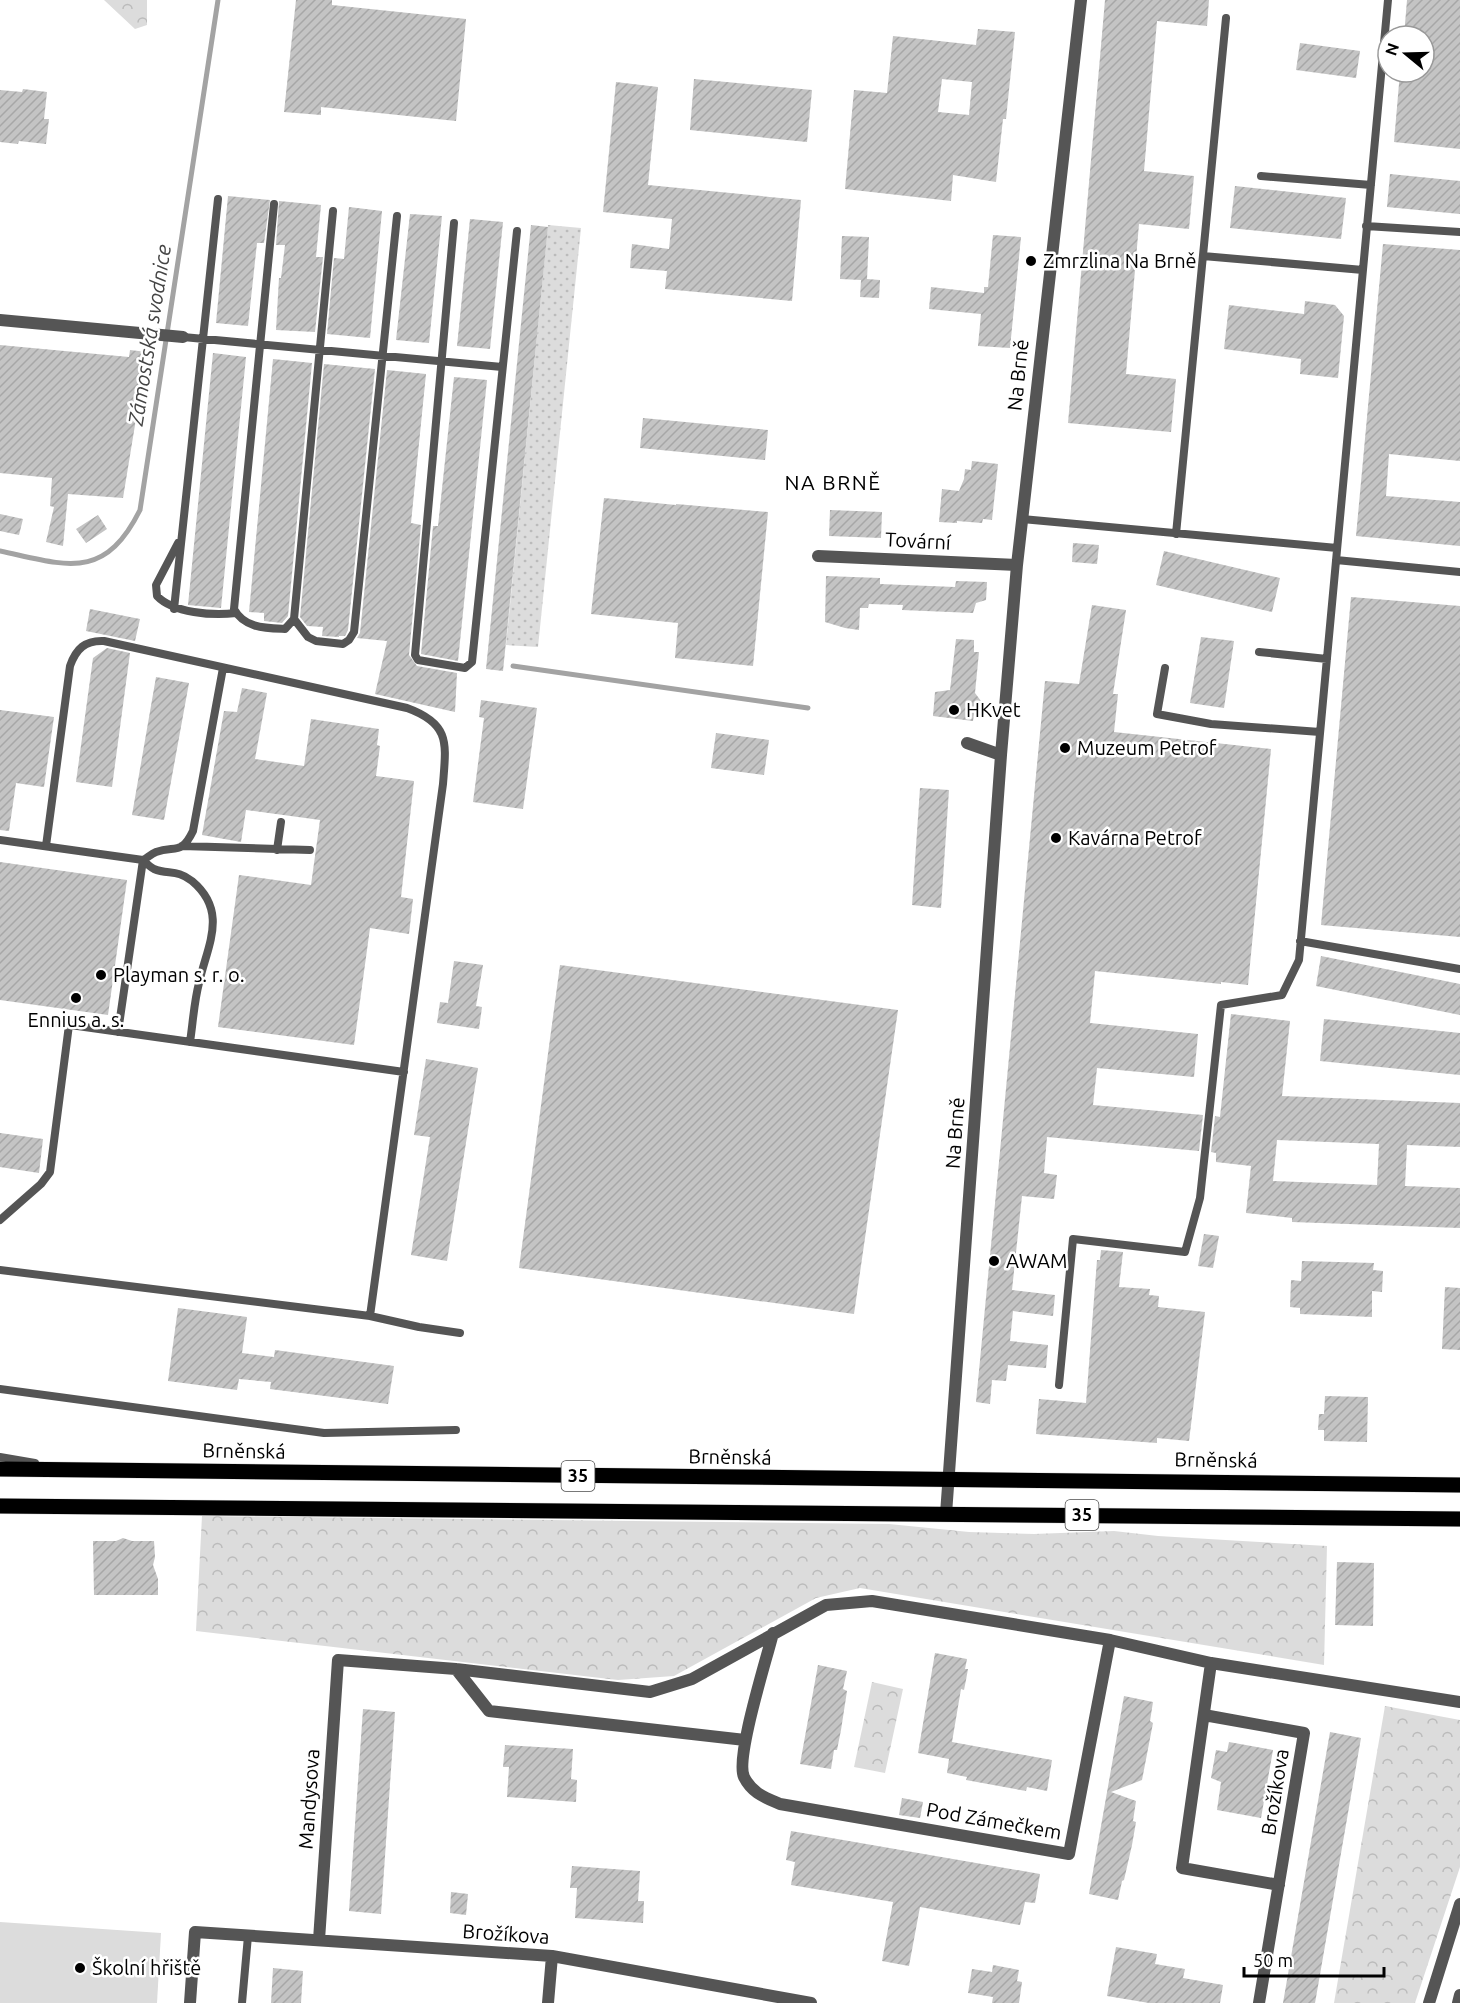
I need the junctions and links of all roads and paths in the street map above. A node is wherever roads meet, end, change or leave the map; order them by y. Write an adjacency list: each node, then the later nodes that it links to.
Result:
1 (1081, 0): 24 (street, Na Brně)
2 (1388, 0): 5 (lane)
3 (1226, 18): 14 (lane)
4 (1261, 176): 5 (lane)
5 (1371, 185): 11 (lane)
6 (218, 199): 18 (lane)
7 (274, 204): 19 (lane)
8 (333, 211): 20 (lane)
9 (397, 216): 21 (lane)
10 (454, 223): 22 (lane)
11 (1366, 226): 13 (lane); 15 (lane)
12 (517, 231): 23 (lane)
13 (1460, 232)
14 (1203, 256): 15 (lane); 25 (lane)
15 (1363, 270): 27 (lane)
16 (0, 320): 17 (street)
17 (183, 338): 18 (lane)
18 (202, 339): 19 (lane); 26 (lane)
19 (260, 345): 20 (lane); 33 (lane)
20 (320, 350): 21 (lane); 34 (lane)
21 (383, 356): 22 (lane); 34 (lane)
22 (442, 361): 23 (lane); 23 (lane)
23 (502, 367)
24 (1022, 519): 25 (lane); 30 (street, Na Brně)
25 (1176, 534): 27 (lane)
26 (181, 539): 32 (lane); 32 (lane)
27 (1337, 548): 29 (lane)
28 (818, 556): 30 (street, Tovární)
29 (1336, 560): 31 (lane); 36 (lane)
30 (1017, 565): 41 (street, Na Brně)
31 (1460, 572)
32 (174, 609): 33 (lane)
33 (236, 613): 34 (lane)
34 (294, 619)
35 (1259, 652): 36 (lane)
36 (1327, 658): 39 (lane)
37 (223, 668): 44 (lane); 45 (lane); 55 (lane)
38 (1165, 668): 39 (lane)
39 (1320, 732): 49 (lane)
40 (968, 743): 41 (street)
41 (1001, 755): 66 (street, Na Brně)
42 (281, 822): 46 (lane)
43 (0, 840): 44 (lane)
44 (46, 846): 48 (lane)
45 (182, 846): 46 (lane); 48 (lane)
46 (277, 850): 47 (lane)
47 (310, 850)
48 (143, 860): 53 (lane); 54 (lane)
49 (1300, 941): 50 (lane); 60 (lane)
50 (1460, 969)
51 (42, 1021): 52 (lane)
52 (69, 1025): 53 (lane); 56 (lane)
53 (118, 1032): 54 (lane)
54 (190, 1042): 55 (lane)
55 (404, 1072): 58 (lane)
56 (0, 1220)
57 (0, 1270): 58 (lane)
58 (370, 1316): 59 (lane)
59 (460, 1333)
60 (1059, 1385)
61 (0, 1389): 62 (lane)
62 (456, 1430)
63 (0, 1457): 65 (lane)
64 (0, 1469): 65 (main road, Brněnská / 35)
65 (72, 1470): 66 (main road, Brněnská / 35)
66 (950, 1480): 67 (main road, Brněnská / 35); 69 (street, Na Brně)
67 (1460, 1485)
68 (0, 1506): 69 (main road, 35)
69 (946, 1514): 70 (main road, 35)
70 (1460, 1519)
71 (773, 1633): 72 (street); 74 (street); 77 (street, Pod Zámečkem)
72 (1110, 1640): 73 (street); 77 (street, Pod Zámečkem)
73 (1211, 1663): 75 (street); 76 (street)
74 (456, 1669): 77 (street); 81 (street, Mandysova)
75 (1460, 1702)
76 (1204, 1715): 78 (street); 78 (street, Brožíkova)
77 (745, 1740)
78 (1279, 1886): 88 (street, Brožíkova)
79 (1460, 1904): 89 (street)
80 (248, 1936): 81 (street, Brožíkova); 84 (street, Brožíkova); 85 (lane)
81 (319, 1940): 82 (street, Brožíkova)
82 (552, 1956): 86 (street); 87 (street, Brožíkova)
83 (1460, 1995): 90 (street)
84 (190, 2003)
85 (242, 2003)
86 (548, 2003)
87 (811, 2003)
88 (1259, 2003)
89 (1429, 2003)
90 (1458, 2003)

